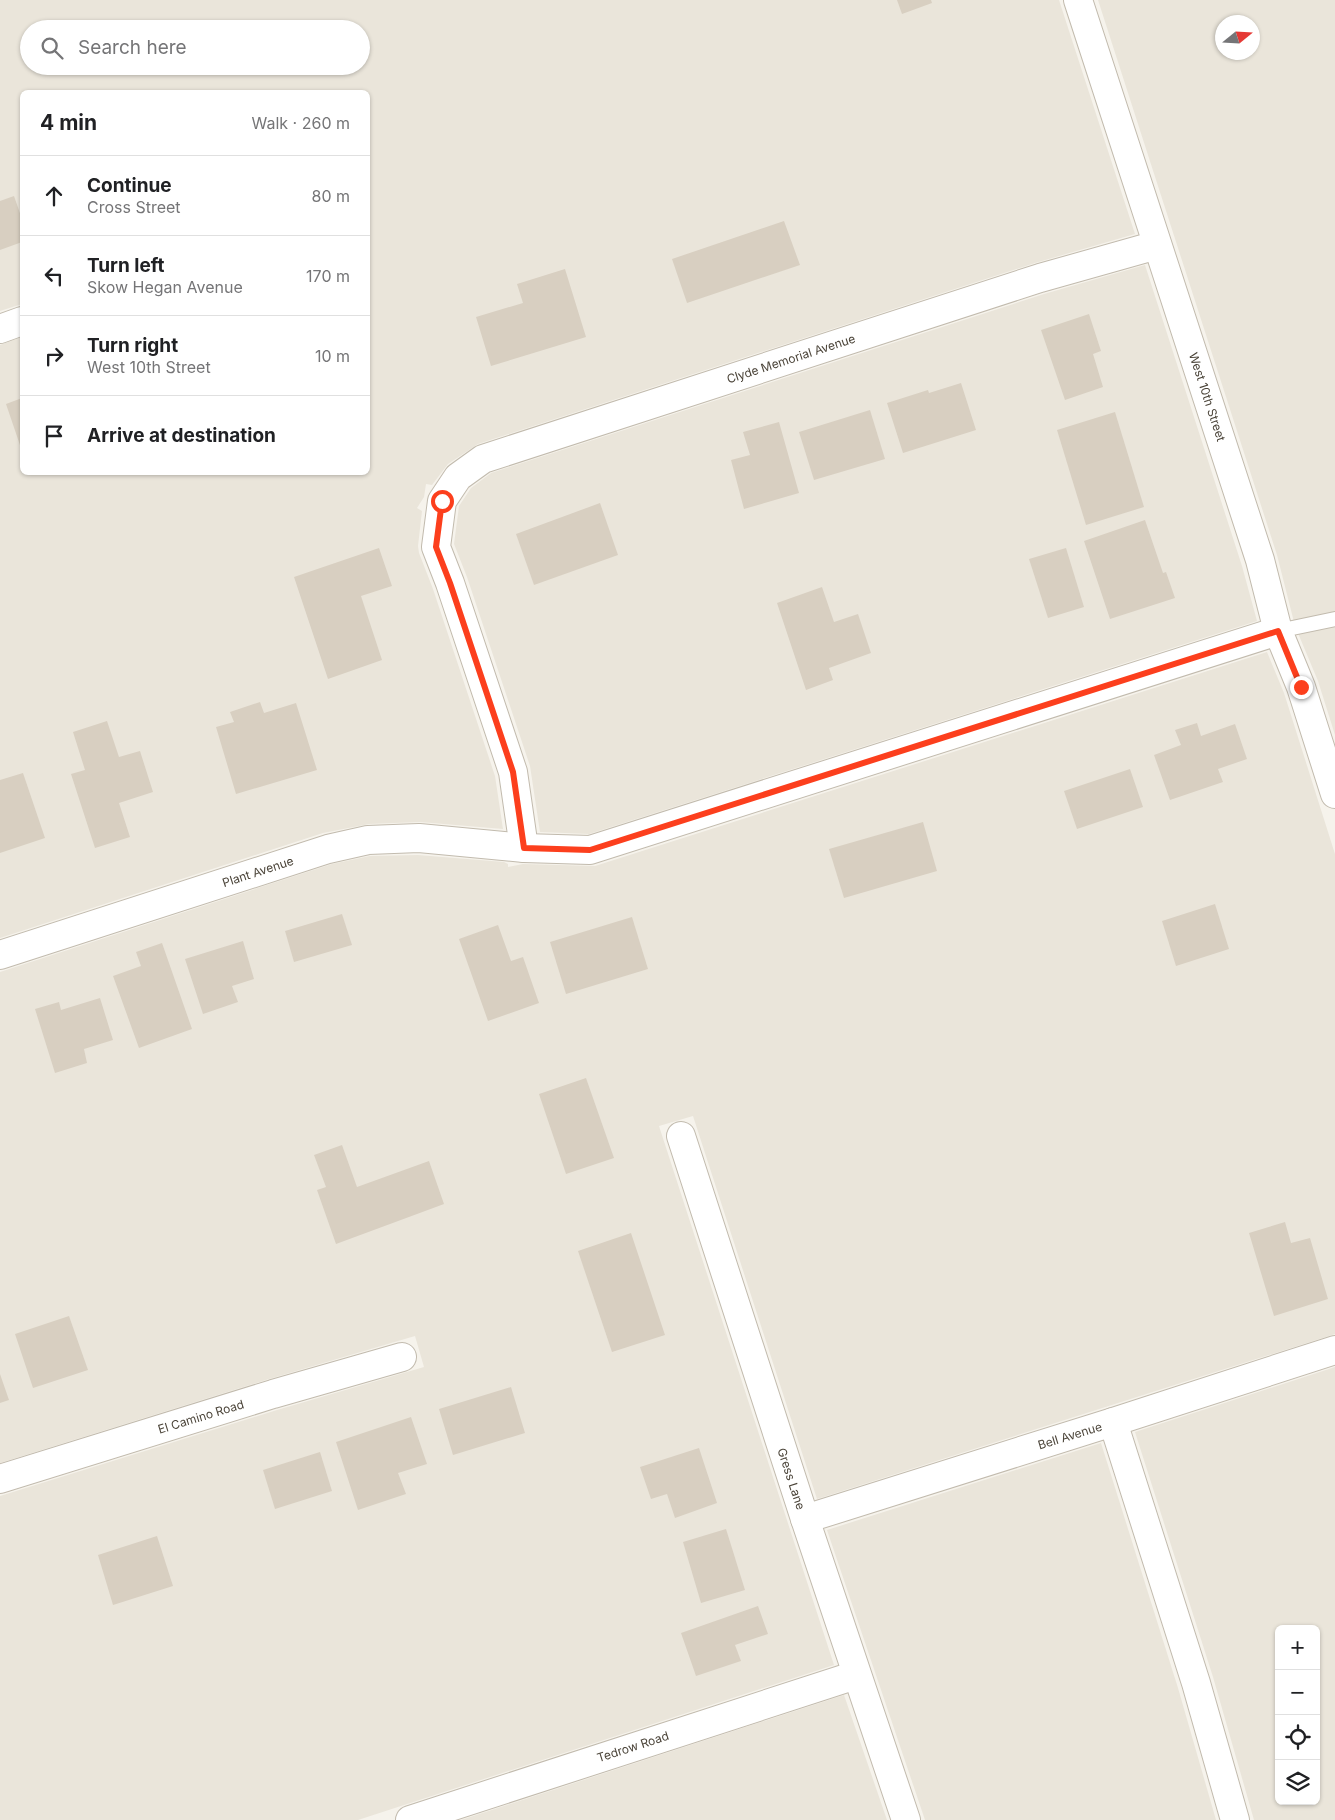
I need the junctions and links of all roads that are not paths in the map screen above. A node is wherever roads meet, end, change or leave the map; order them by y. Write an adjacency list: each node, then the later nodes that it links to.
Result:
1 (1078, 0): 2 (street, West 10th Street)
2 (1157, 245): 6 (street, West 10th Street); 8 (street, Clyde Memorial Avenue)
3 (20, 322): 4 (street)
4 (0, 328)
5 (1335, 619): 6 (lane)
6 (1278, 631): 7 (street, West 10th Street); 8 (street, Plant Avenue)
7 (1335, 794)
8 (524, 848): 9 (street, Plant Avenue)
9 (0, 955)
10 (681, 1136): 15 (street, Gress Lane)
11 (1335, 1350): 13 (street, Bell Avenue)
12 (402, 1357): 14 (street, El Camino Road)
13 (1113, 1422): 15 (street, Bell Avenue); 19 (street)
14 (0, 1479)
15 (804, 1519): 16 (street, Gress Lane)
16 (856, 1674): 17 (street, Tedrow Road); 18 (street, Gress Lane)
17 (410, 1820)
18 (906, 1820)
19 (1235, 1820)

